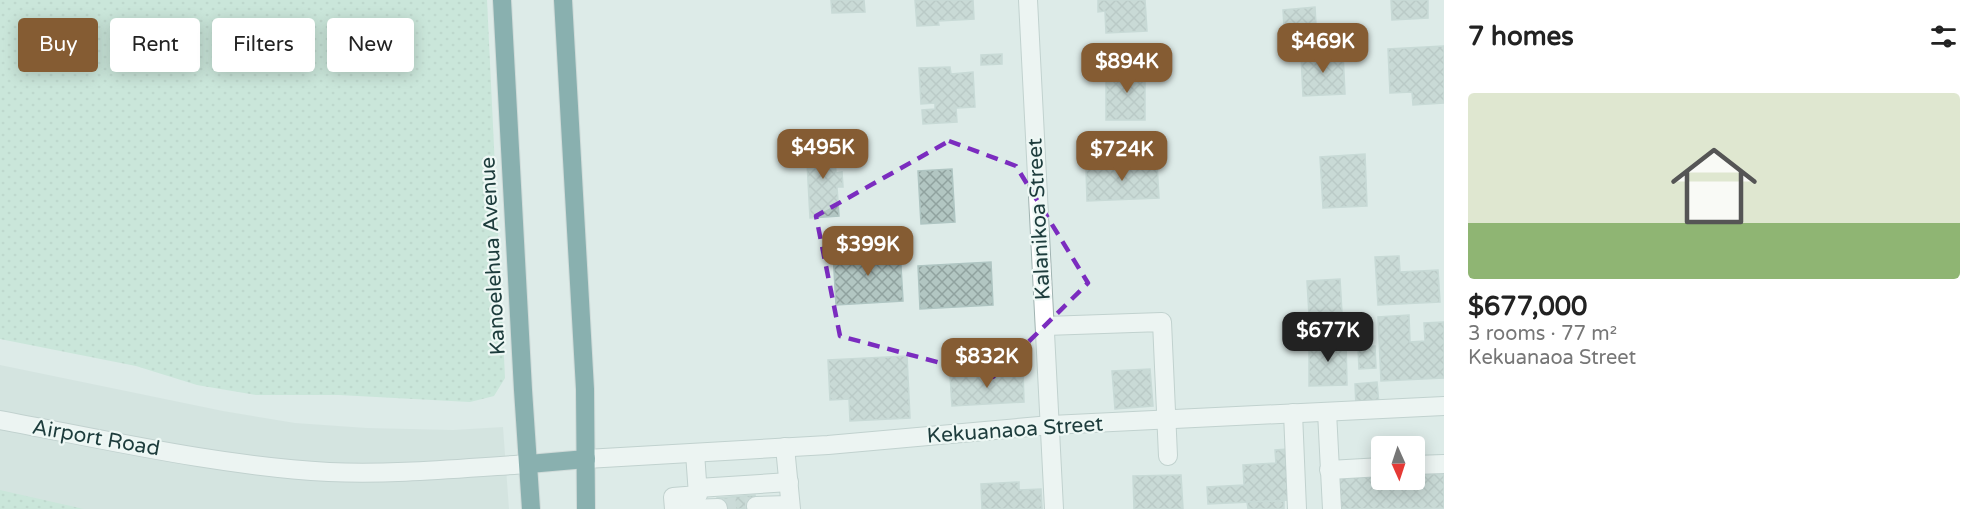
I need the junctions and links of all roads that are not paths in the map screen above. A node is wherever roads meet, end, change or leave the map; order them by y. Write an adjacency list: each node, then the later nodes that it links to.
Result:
1 (502, 0): 15 (highway, Kanoelehua Avenue)
2 (563, 0): 14 (highway)
3 (1028, 0): 4 (street, Kalanikoa Street)
4 (1045, 326): 8 (street); 10 (street, Kalanikoa Street)
5 (1444, 406): 6 (street, Kekuanaoa Street)
6 (1327, 412): 7 (street, Kekuanaoa Street); 19 (street)
7 (1293, 413): 8 (street, Kekuanaoa Street); 30 (street)
8 (1167, 419): 10 (street, Kekuanaoa Street); 13 (street)
9 (0, 420): 15 (street, Airport Road)
10 (1051, 425): 11 (street, Kekuanaoa Street); 29 (street, Kalanikoa Street)
11 (785, 447): 12 (street, Kekuanaoa Street); 20 (street)
12 (695, 453): 14 (street, Kekuanaoa Street); 21 (street)
13 (1168, 456)
14 (586, 459): 15 (highway); 26 (highway)
15 (529, 464): 25 (highway, Kanoelehua Avenue)
16 (1444, 464): 17 (street)
17 (1425, 465)
18 (1371, 468): 19 (street)
19 (1329, 470): 31 (street)
20 (789, 482): 21 (street); 23 (street)
21 (698, 488): 27 (street)
22 (756, 506): 23 (street)
23 (790, 507)
24 (718, 508): 28 (street)
25 (531, 509)
26 (586, 509)
27 (674, 509)
28 (689, 509)
29 (1054, 509)
30 (1297, 509)
31 (1332, 509)

